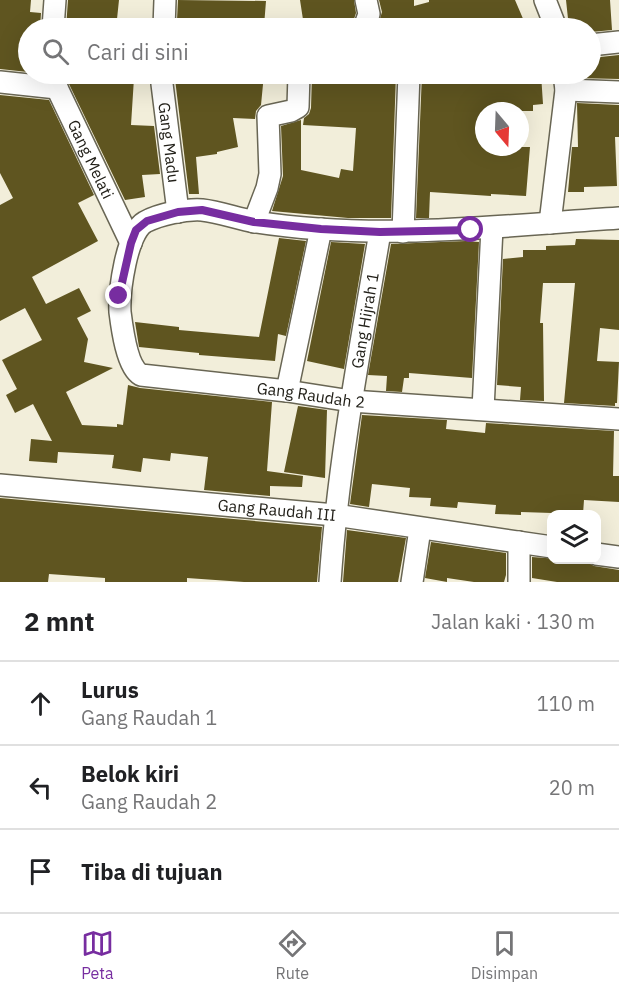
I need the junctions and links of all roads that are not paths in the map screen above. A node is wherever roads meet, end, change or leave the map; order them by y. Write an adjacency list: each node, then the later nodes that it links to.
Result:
1 (55, 0): 5 (street)
2 (165, 0): 6 (street)
3 (366, 0): 7 (street)
4 (545, 0): 8 (street)
5 (53, 18)
6 (164, 18)
7 (368, 18)
8 (552, 18)
9 (619, 42): 10 (street)
10 (601, 44)
11 (0, 82): 12 (street)
12 (18, 82)
13 (57, 84): 28 (street, Gang Melati)
14 (162, 84): 20 (street, Gang Madu)
15 (299, 84): 22 (street)
16 (409, 84): 27 (street)
17 (565, 84): 23 (street)
18 (576, 84): 19 (street)
19 (619, 92)
20 (178, 212): 22 (street); 28 (street)
21 (619, 218): 23 (street)
22 (254, 222): 25 (street)
23 (550, 223): 24 (street)
24 (492, 228): 27 (street); 31 (street)
25 (321, 229): 26 (street); 29 (street)
26 (380, 232): 27 (street); 30 (street, Gang Hijrah 1)
27 (403, 232)
28 (131, 243): 29 (street, Gang Raudah 2)
29 (287, 391): 30 (street, Gang Raudah 2)
30 (351, 401): 31 (street, Gang Raudah 2); 34 (street, Gang Hijrah 1)
31 (483, 410): 32 (street, Gang Raudah 2)
32 (619, 419)
33 (0, 485): 34 (street, Gang Raudah III)
34 (335, 515): 35 (street, Gang Raudah III); 40 (street, Gang Hijrah 1)
35 (420, 529): 36 (street, Gang Raudah III); 41 (street)
36 (519, 542): 37 (street, Gang Raudah III); 42 (street)
37 (547, 546)
38 (601, 555): 39 (street)
39 (619, 557)
40 (330, 582)
41 (412, 582)
42 (519, 582)

